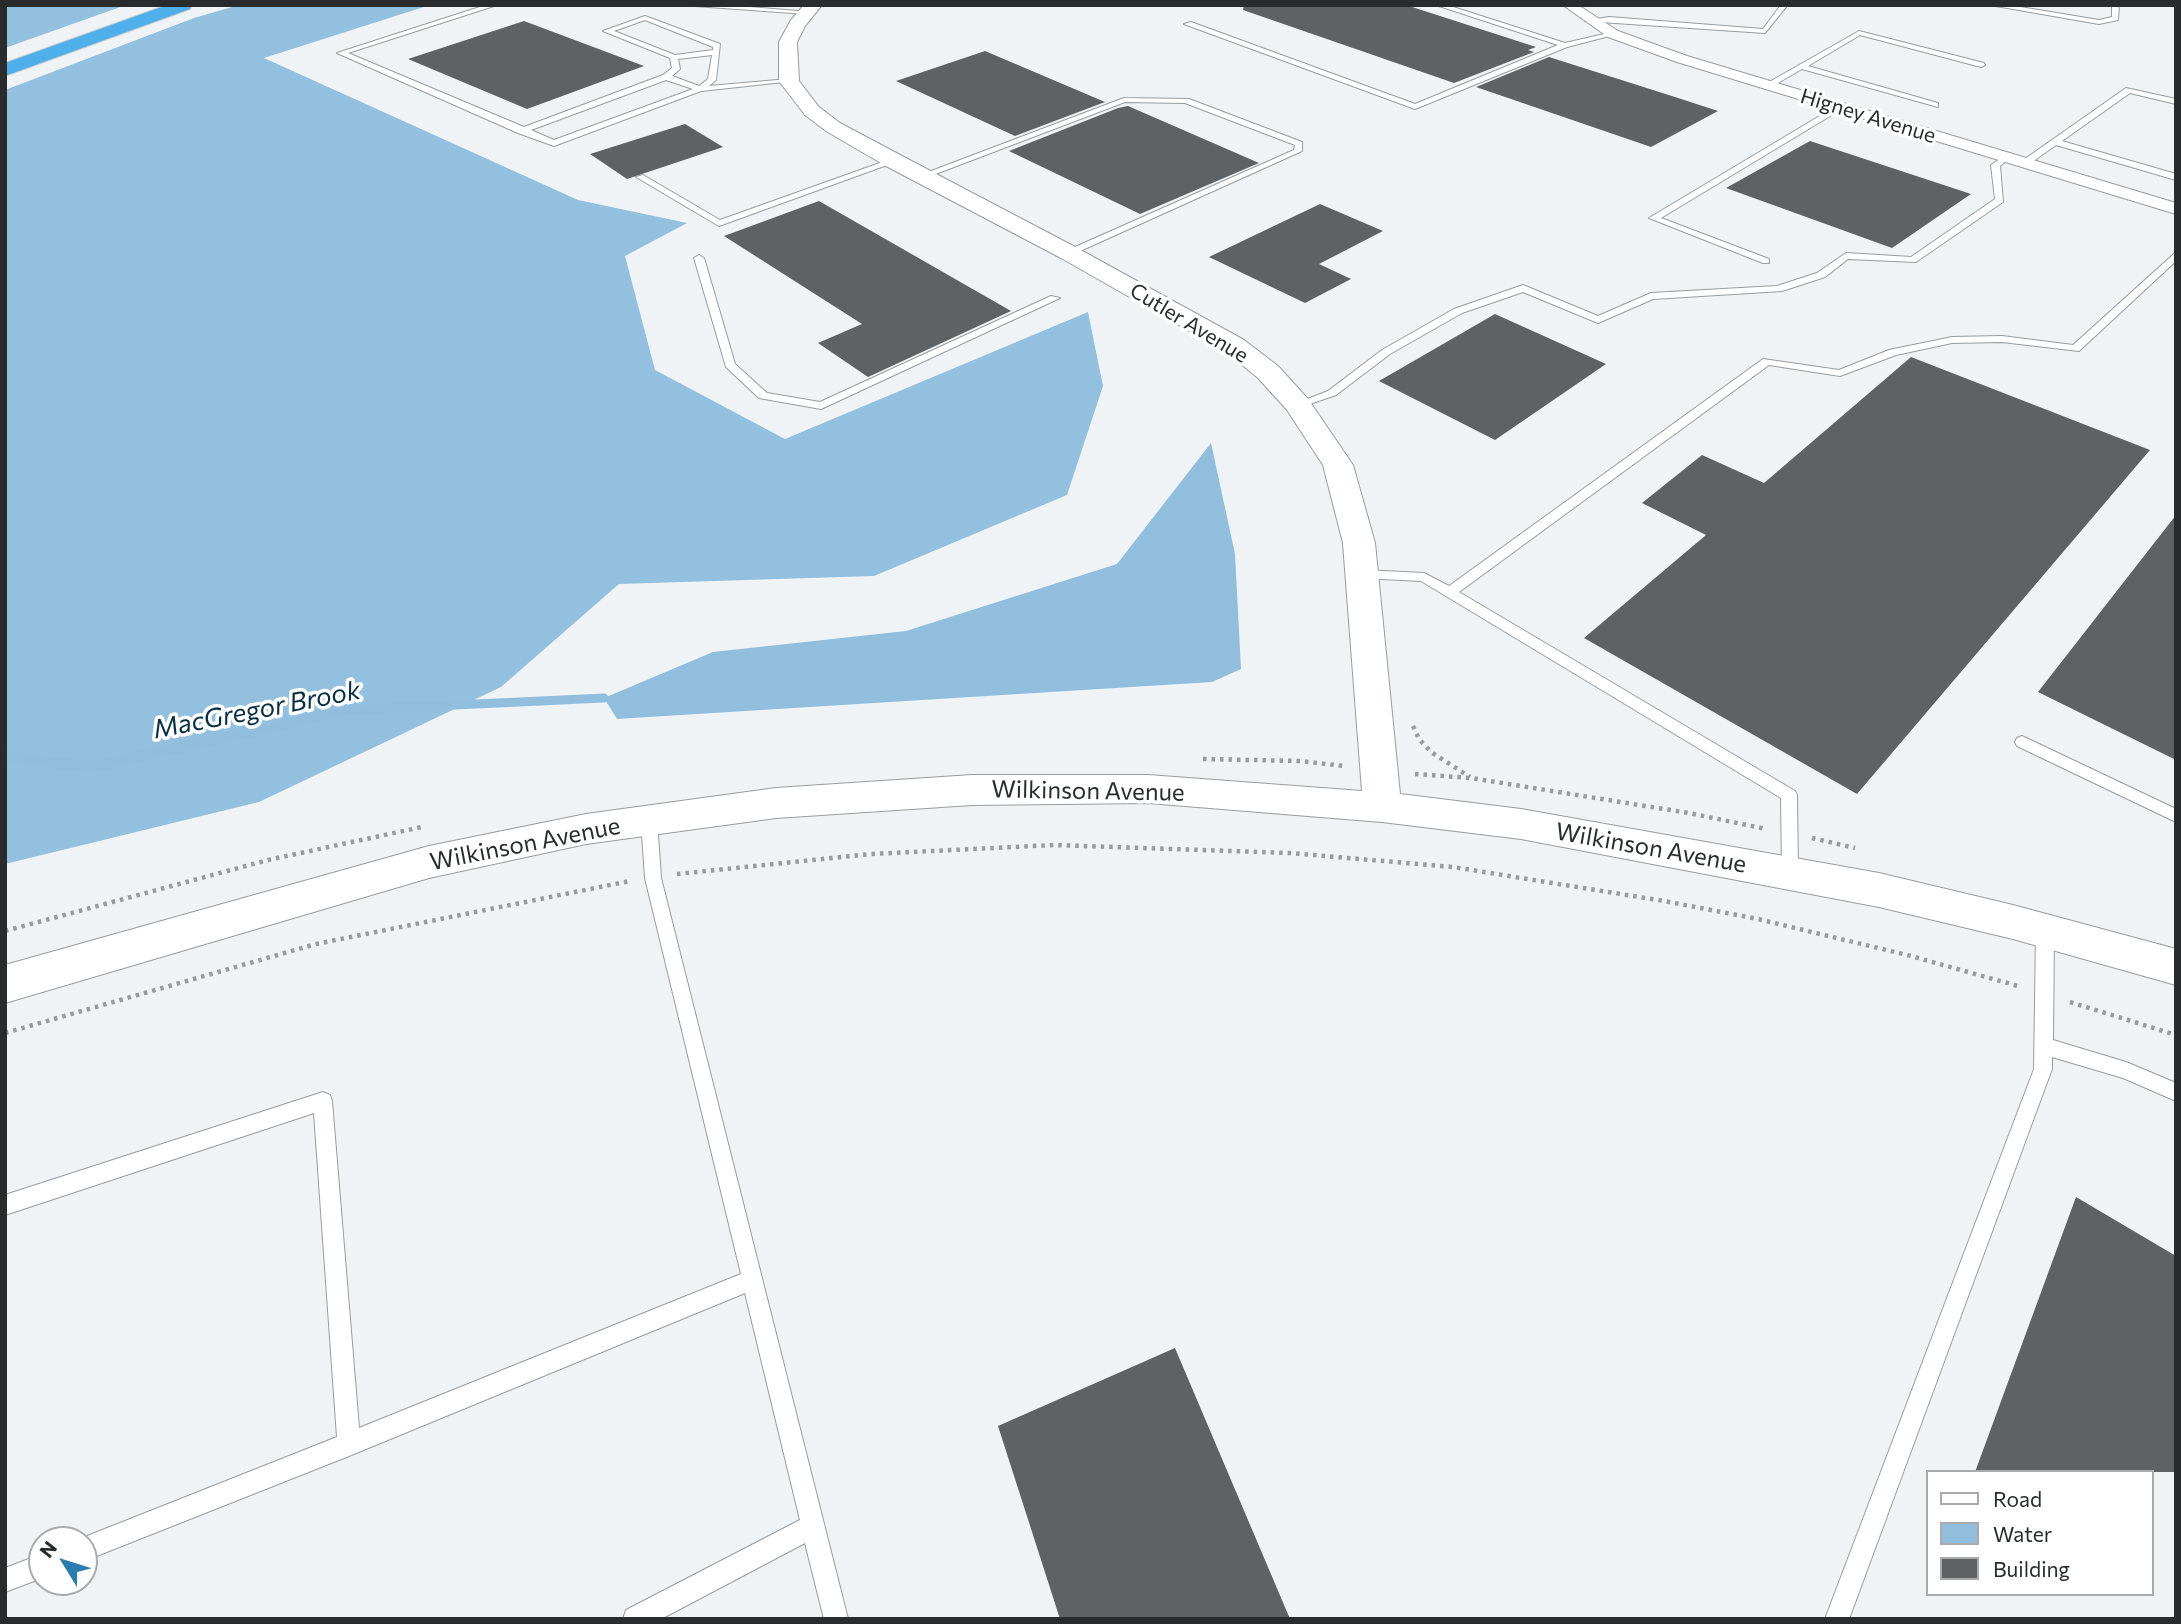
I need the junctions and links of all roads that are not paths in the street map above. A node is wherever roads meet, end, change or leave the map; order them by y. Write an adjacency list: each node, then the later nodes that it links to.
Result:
1 (160, 5): 19 (highway)
2 (184, 5): 16 (highway)
3 (202, 5): 16 (highway)
4 (494, 5): 30 (lane)
5 (684, 5): 11 (lane)
6 (1438, 5): 15 (lane)
7 (1569, 5): 12 (street, Higney Avenue)
8 (1993, 5): 9 (lane)
9 (2116, 5)
10 (1782, 7): 12 (lane)
11 (810, 9): 24 (street)
12 (1589, 21): 14 (street, Higney Avenue)
13 (1188, 24): 15 (lane)
14 (1612, 34): 15 (lane); 25 (street, Higney Avenue)
15 (1565, 45)
16 (62, 49): 22 (highway)
17 (717, 52): 18 (lane); 18 (lane); 26 (lane)
18 (674, 57): 23 (lane)
19 (5, 60)
20 (1981, 65): 21 (lane)
21 (1801, 66): 25 (lane); 28 (lane)
22 (5, 70)
23 (666, 77): 26 (lane); 30 (lane)
24 (789, 81): 26 (lane); 33 (street, Cutler Avenue)
25 (1768, 85): 29 (street, Higney Avenue)
26 (701, 89): 30 (lane)
27 (2176, 102): 31 (lane)
28 (1935, 105)
29 (1841, 107): 32 (street, Higney Avenue); 42 (lane)
30 (521, 131)
31 (2056, 142): 34 (lane); 37 (lane)
32 (2006, 158): 34 (street, Higney Avenue); 44 (lane)
33 (894, 161): 35 (street, Cutler Avenue); 36 (lane)
34 (2025, 163): 38 (street, Higney Avenue)
35 (922, 176): 39 (street, Cutler Avenue); 39 (lane)
36 (640, 177)
37 (2176, 177)
38 (2176, 209)
39 (1069, 253): 44 (street, Cutler Avenue)
40 (2176, 255): 46 (lane)
41 (699, 258): 43 (lane)
42 (1766, 261)
43 (1055, 298)
44 (1298, 405): 45 (street, Cutler Avenue)
45 (1362, 574): 46 (lane); 48 (street, Cutler Avenue)
46 (1450, 592): 51 (lane)
47 (2022, 742): 49 (lane)
48 (1382, 807): 50 (street, Wilkinson Avenue); 51 (street, Wilkinson Avenue)
49 (2176, 816)
50 (649, 820): 54 (street, Wilkinson Avenue); 58 (lane)
51 (1790, 873): 52 (street, Wilkinson Avenue)
52 (2045, 931): 53 (street, Wilkinson Avenue); 55 (lane)
53 (2176, 967)
54 (5, 984)
55 (2043, 1046): 56 (lane); 66 (lane)
56 (2176, 1092)
57 (5, 1205): 59 (lane)
58 (752, 1280): 59 (lane); 60 (lane)
59 (349, 1445): 61 (lane)
60 (813, 1526): 64 (lane); 65 (lane)
61 (98, 1544)
62 (28, 1571): 63 (lane)
63 (5, 1580)
64 (635, 1619)
65 (836, 1619)
66 (1837, 1619)

